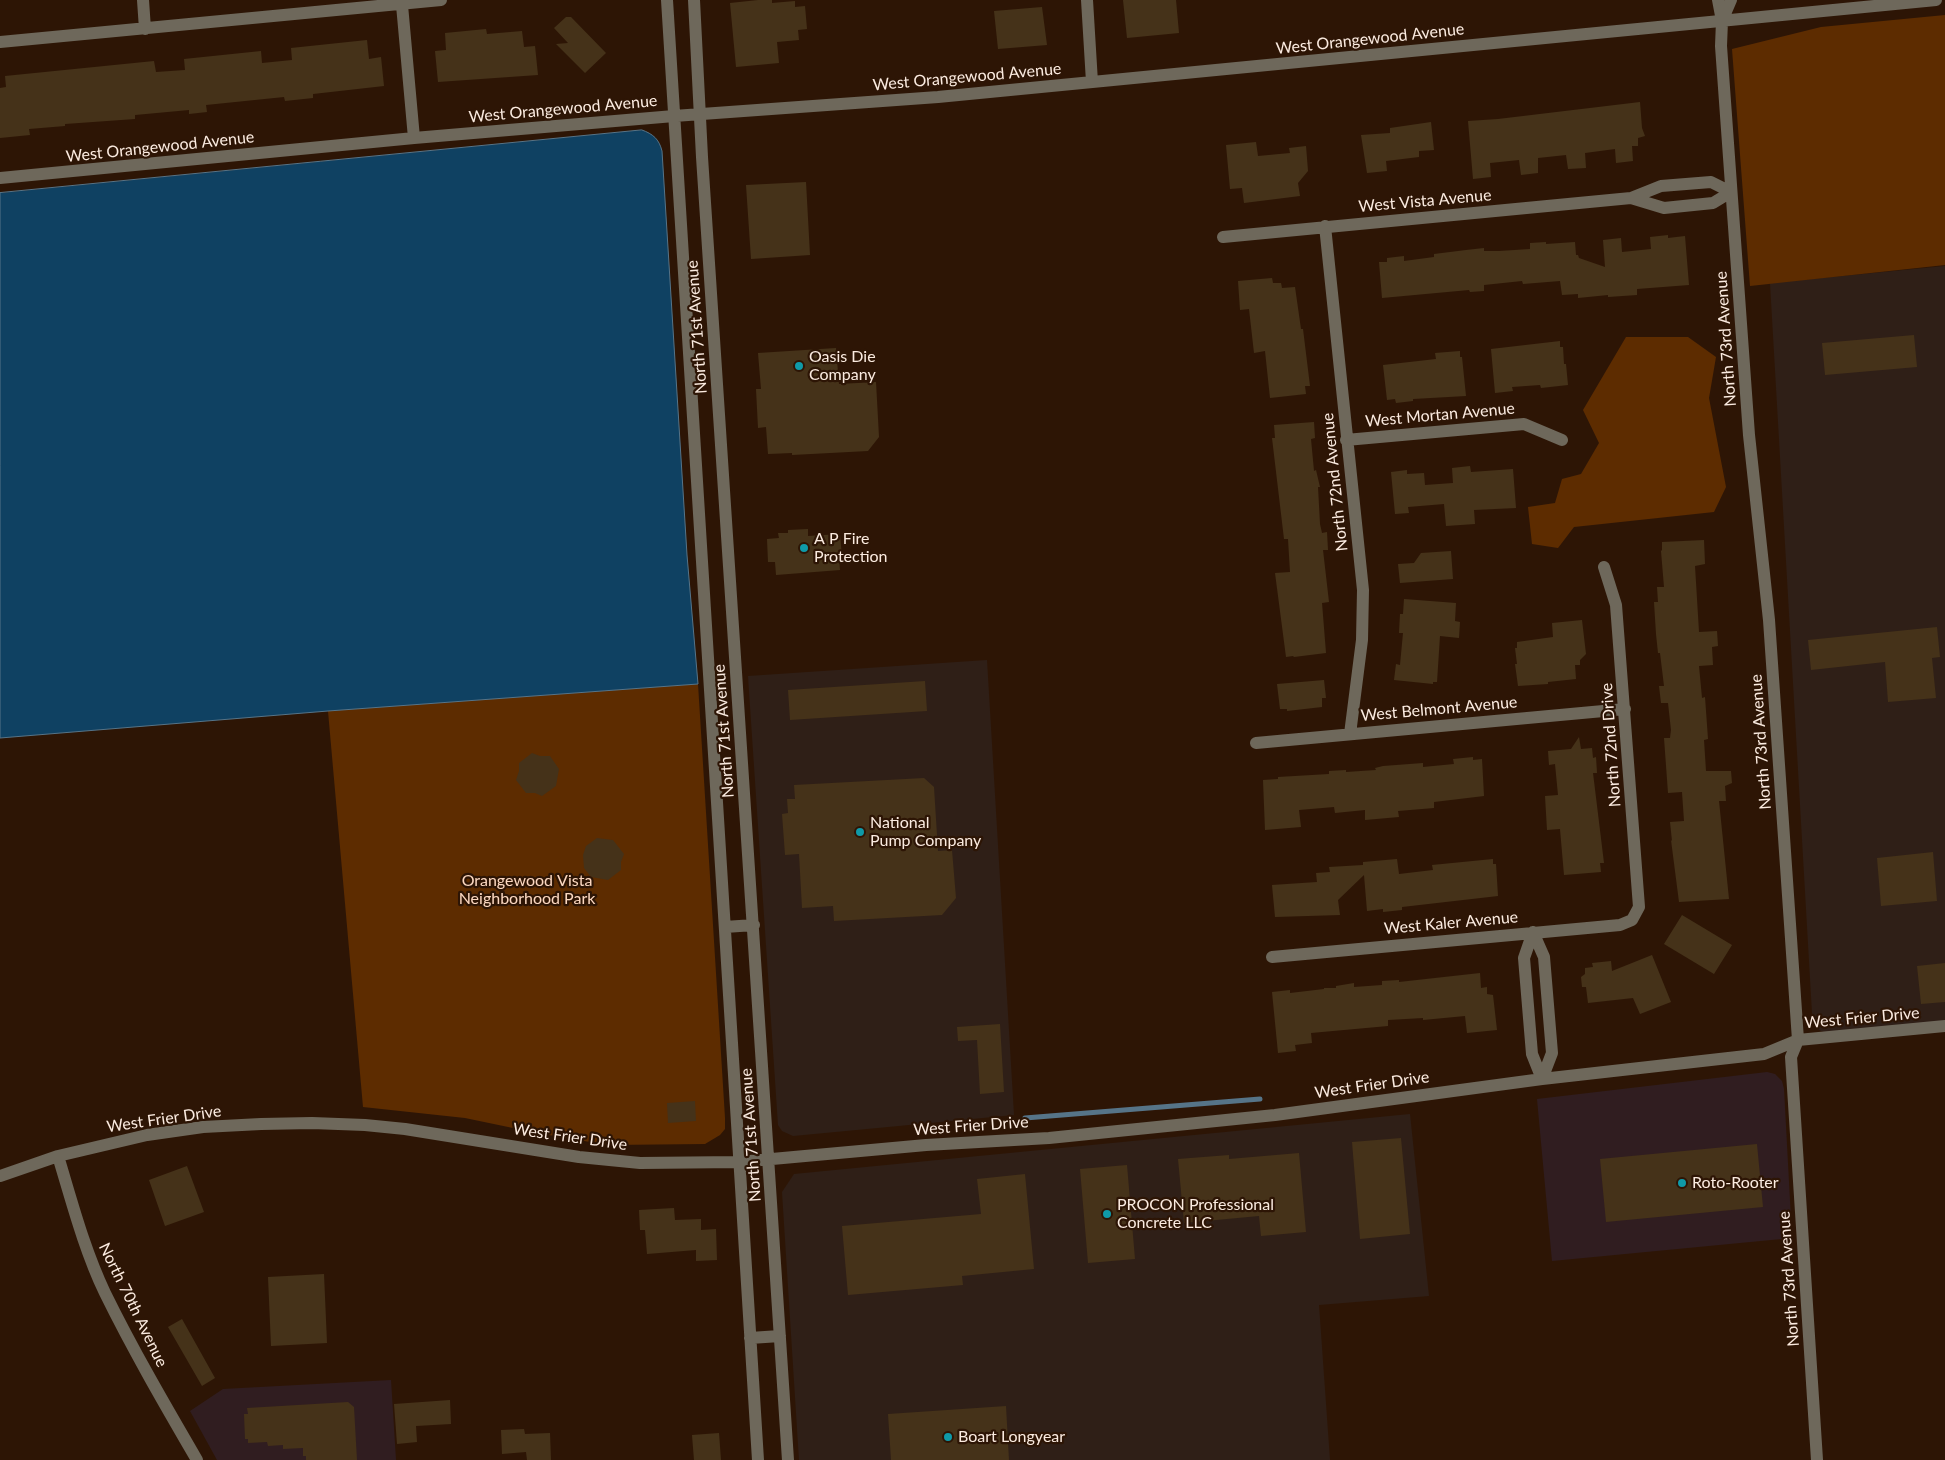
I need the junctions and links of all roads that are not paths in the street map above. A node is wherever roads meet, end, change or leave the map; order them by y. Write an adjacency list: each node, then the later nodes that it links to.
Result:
1 (143, 0): 11 (street)
2 (441, 0): 9 (street)
3 (667, 0): 15 (street, North 71st Avenue)
4 (694, 0): 14 (street, North 71st Avenue)
5 (1087, 0): 13 (street)
6 (1718, 0): 10 (street, North 73rd Avenue)
7 (1731, 0): 10 (street, North 73rd Avenue)
8 (1936, 0): 10 (street, West Orangewood Avenue)
9 (402, 5): 11 (street); 16 (street)
10 (1722, 21): 13 (street, West Orangewood Avenue); 18 (street, North 73rd Avenue)
11 (145, 29): 12 (street)
12 (0, 42)
13 (1092, 82): 14 (street, West Orangewood Avenue)
14 (700, 114): 15 (street, West Orangewood Avenue); 29 (street, North 71st Avenue)
15 (674, 116): 16 (street, West Orangewood Avenue); 30 (street, North 71st Avenue)
16 (414, 138): 17 (street, West Orangewood Avenue)
17 (0, 178)
18 (1731, 192): 19 (street, West Vista Avenue); 19 (street, West Vista Avenue); 34 (street, North 73rd Avenue)
19 (1631, 198): 20 (street, West Vista Avenue)
20 (1325, 226): 21 (street, West Vista Avenue); 22 (street, North 72nd Avenue)
21 (1223, 237)
22 (1346, 440): 23 (street, West Mortan Avenue); 26 (street, North 72nd Avenue)
23 (1562, 440)
24 (1604, 567): 25 (street, North 72nd Drive)
25 (1625, 710): 26 (street, West Belmont Avenue); 28 (street, North 72nd Drive)
26 (1350, 734): 27 (street, West Belmont Avenue)
27 (1256, 743)
28 (1632, 920): 31 (street, West Kaler Avenue)
29 (754, 925): 30 (street); 37 (street, North 71st Avenue)
30 (725, 926): 38 (street, North 71st Avenue)
31 (1533, 932): 32 (street, West Kaler Avenue); 35 (street); 35 (street)
32 (1272, 957)
33 (1945, 1026): 34 (street, West Frier Drive)
34 (1798, 1040): 35 (street, West Frier Drive); 45 (street, North 73rd Avenue)
35 (1542, 1079): 37 (street, West Frier Drive)
36 (58, 1156): 38 (street, West Frier Drive); 39 (street, West Frier Drive); 42 (street, North 70th Avenue)
37 (768, 1159): 38 (street, West Frier Drive); 40 (street, North 71st Avenue)
38 (739, 1162): 41 (street, North 71st Avenue)
39 (0, 1176)
40 (780, 1336): 41 (street); 44 (street, North 71st Avenue)
41 (750, 1338): 43 (street, North 71st Avenue)
42 (197, 1460)
43 (758, 1460)
44 (788, 1460)
45 (1817, 1460)

